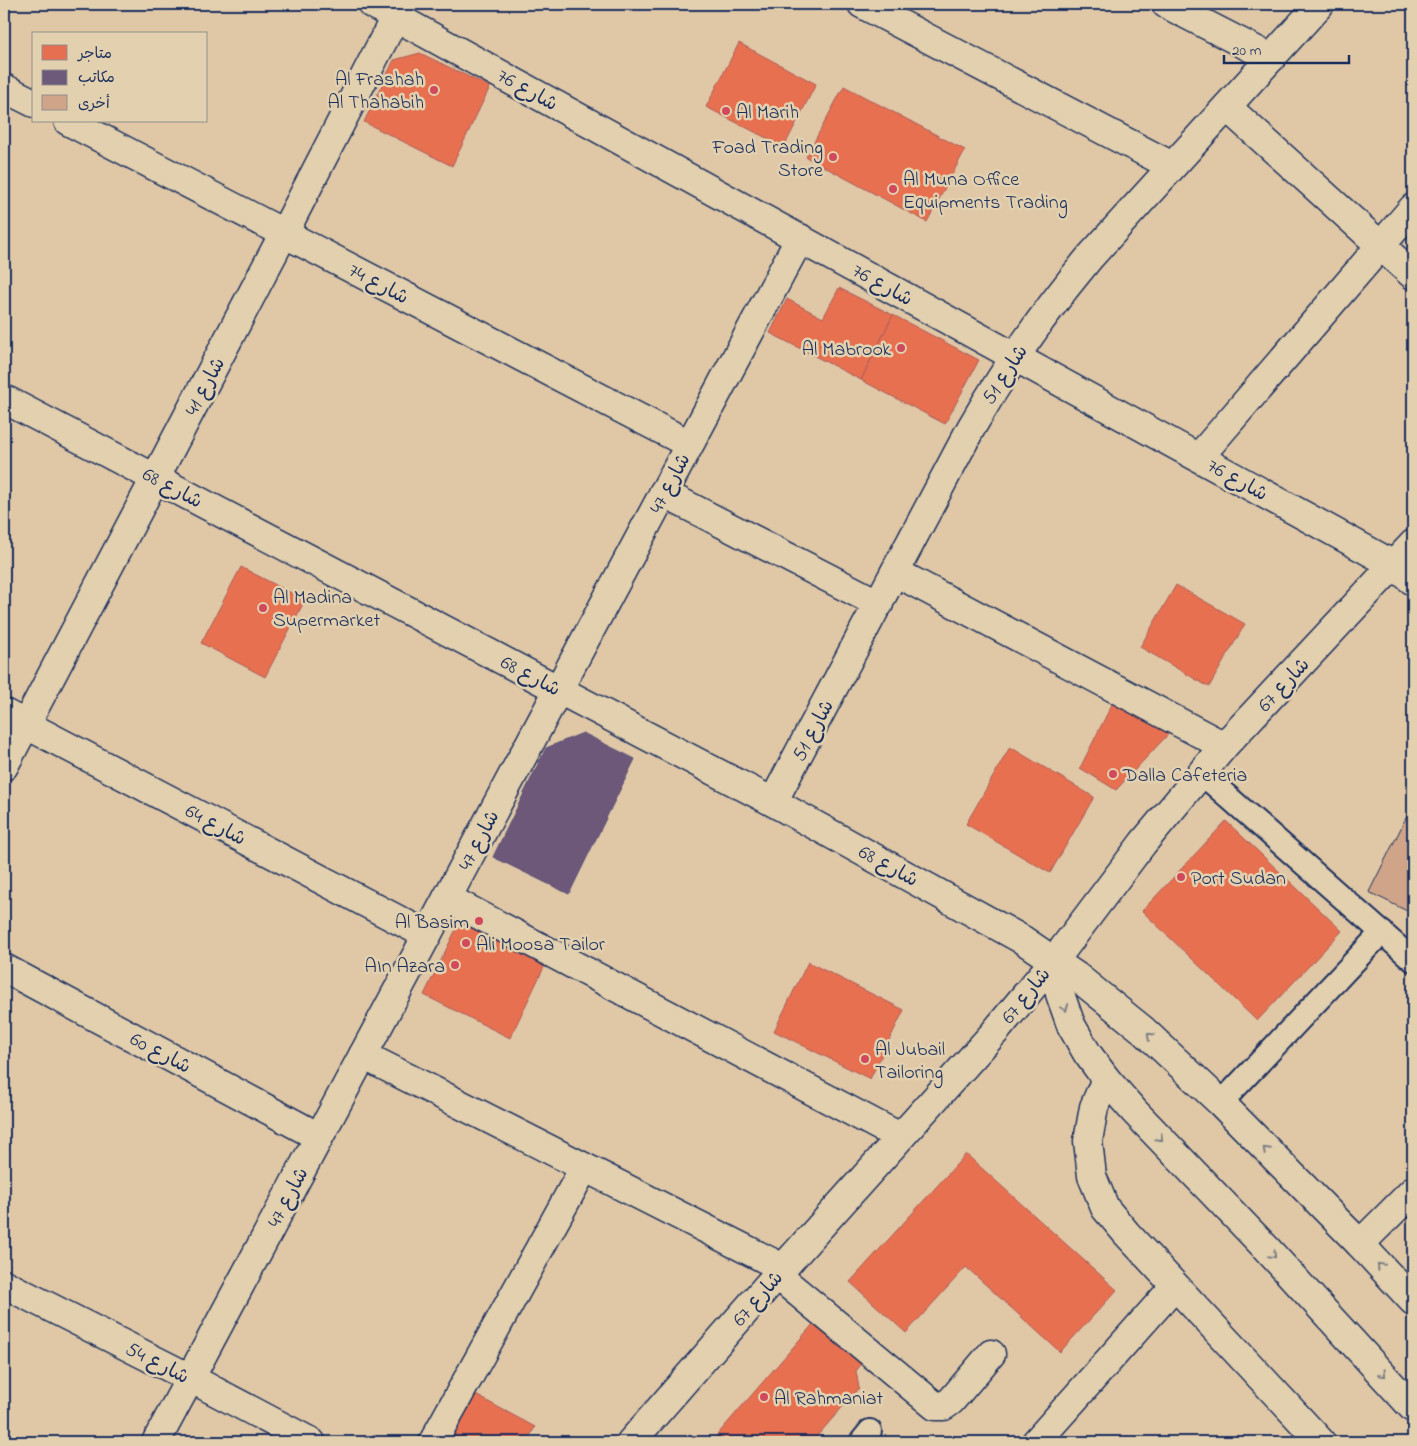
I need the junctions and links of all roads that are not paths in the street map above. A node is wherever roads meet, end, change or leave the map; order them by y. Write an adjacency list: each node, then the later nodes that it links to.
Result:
1 (862, 4): 10 (street)
2 (1166, 4): 5 (street)
3 (1320, 4): 5 (street, شارع 51)
4 (390, 8): 12 (street, شارع 41); 13 (street, شارع 76)
5 (1271, 58): 8 (street, شارع 51)
6 (4, 88): 7 (street)
7 (32, 103)
8 (1227, 107): 10 (street, شارع 51); 14 (street)
9 (70, 122): 12 (street, شارع 74)
10 (1172, 166): 16 (street, شارع 51)
11 (1413, 208): 14 (street)
12 (284, 233): 18 (street, شارع 74); 20 (street, شارع 41)
13 (800, 238): 16 (street, شارع 76); 18 (street, شارع 47)
14 (1380, 245): 15 (street); 19 (street)
15 (1413, 275)
16 (1015, 356): 19 (street, شارع 76); 23 (street, شارع 51)
17 (4, 399): 20 (street, شارع 68)
18 (689, 444): 21 (street, شارع 47)
19 (1199, 457): 24 (street, شارع 76)
20 (155, 478): 26 (street, شارع 68); 27 (street, شارع 41)
21 (663, 494): 25 (street); 26 (street, شارع 47)
22 (1413, 544): 24 (street, شارع 67)
23 (895, 572): 25 (street, شارع 51); 28 (street)
24 (1404, 573): 28 (street, شارع 67)
25 (879, 604): 31 (street, شارع 51)
26 (560, 690): 31 (street, شارع 68); 32 (street, شارع 47)
27 (15, 719): 29 (street, شارع 41); 34 (street, شارع 64)
28 (1224, 746): 30 (street, شارع 67)
29 (4, 766)
30 (1201, 774): 33 (lane); 35 (street, شارع 67)
31 (773, 802): 35 (street, شارع 68)
32 (447, 898): 34 (street, شارع 47); 42 (street)
33 (1382, 932): 36 (lane); 40 (lane)
34 (428, 935): 38 (street, شارع 47)
35 (1054, 960): 39 (street, one-way to 39); 40 (street, شارع 68, one-way to 35); 42 (street, شارع 67)
36 (1413, 960)
37 (4, 968): 41 (street, شارع 60)
38 (364, 1055): 41 (street, شارع 47); 43 (street)
39 (1106, 1079): 48 (street); 52 (street, one-way to 52)
40 (1221, 1103): 45 (street, شارع 68, one-way to 40)
41 (319, 1137): 51 (street, شارع 47)
42 (900, 1137): 46 (street, شارع 67)
43 (584, 1168): 46 (street); 56 (street)
44 (1413, 1191): 45 (street)
45 (1360, 1244): 49 (street, شارع 68, one-way to 45)
46 (780, 1272): 50 (street); 53 (street, شارع 67)
47 (4, 1284): 51 (street, شارع 54)
48 (1175, 1286): 57 (street); 58 (street)
49 (1413, 1301)
50 (991, 1354)
51 (190, 1378): 54 (street, شارع 47); 55 (street, شارع 54)
52 (1413, 1408)
53 (634, 1441)
54 (156, 1442)
55 (311, 1442)
56 (434, 1442)
57 (1036, 1442)
58 (1321, 1442)

